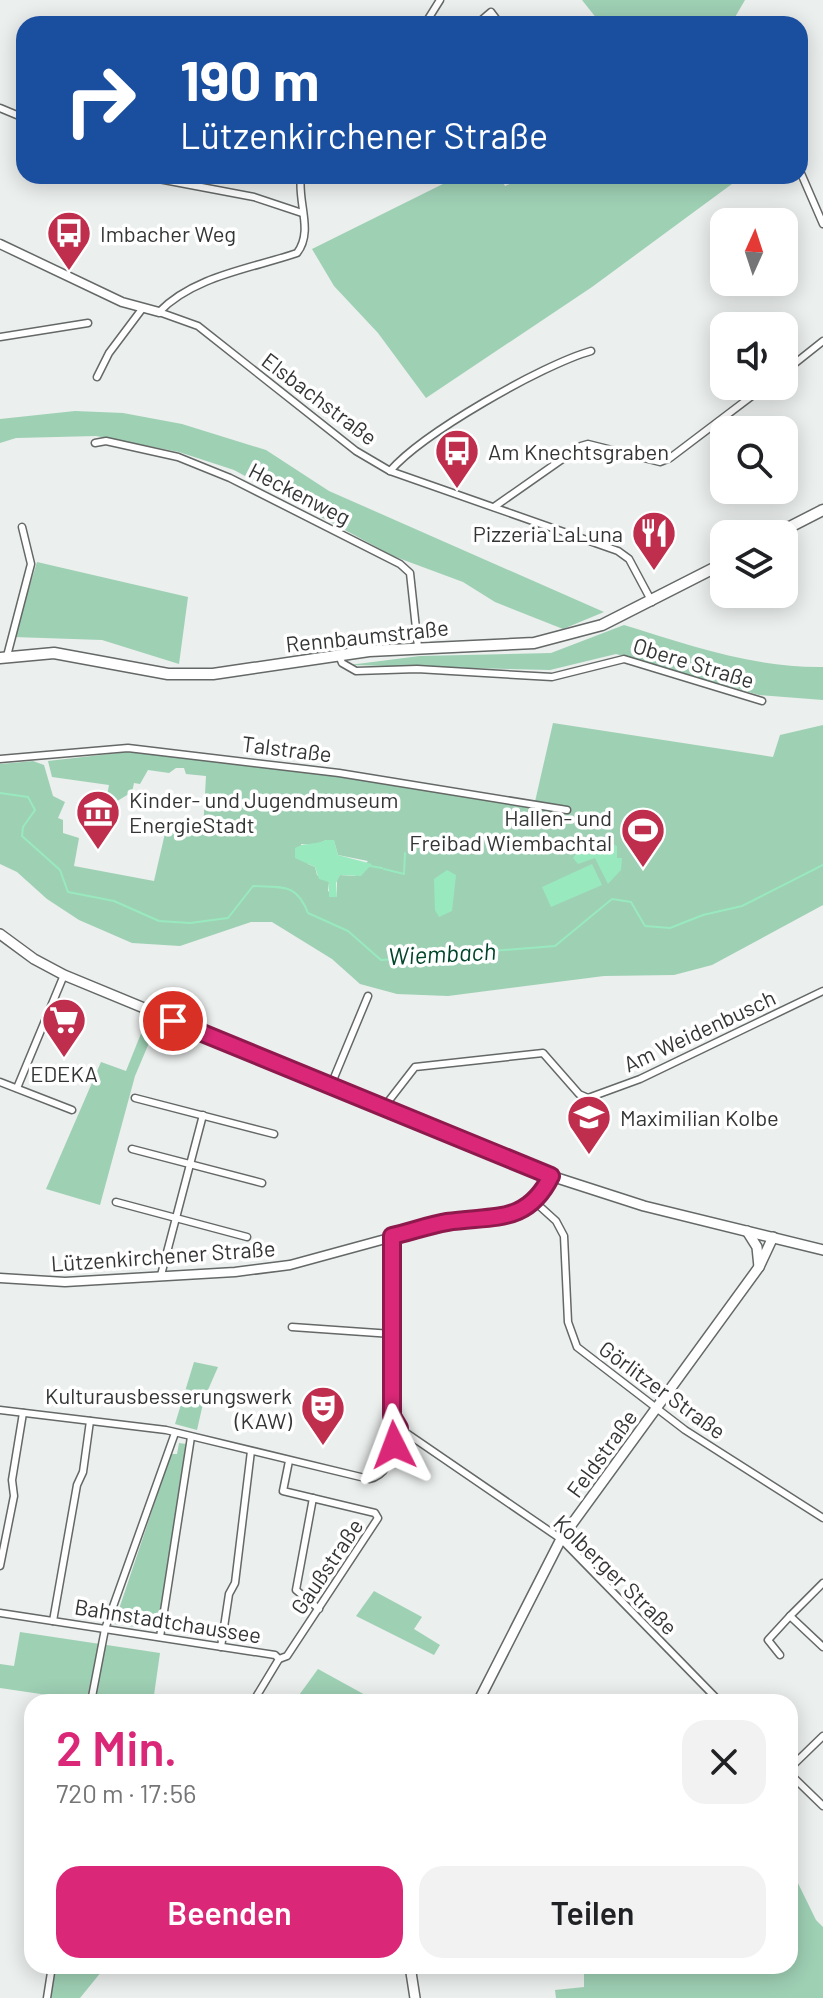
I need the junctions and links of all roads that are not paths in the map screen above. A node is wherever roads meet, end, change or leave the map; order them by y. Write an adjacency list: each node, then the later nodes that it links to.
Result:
1 (185, 184): 4 (street)
2 (301, 184): 4 (street)
3 (806, 184): 5 (street)
4 (302, 213): 8 (street)
5 (823, 224)
6 (0, 244): 7 (street, Elsbachstraße)
7 (142, 309): 8 (street, Elsbachstraße); 14 (street)
8 (159, 312): 17 (street, Elsbachstraße)
9 (88, 323): 10 (street)
10 (0, 337)
11 (823, 341): 13 (street)
12 (591, 351): 17 (street)
13 (798, 361)
14 (97, 377)
15 (747, 400): 18 (street)
16 (95, 443): 24 (street, Heckenweg)
17 (390, 471): 18 (street, Elsbachstraße)
18 (494, 507): 23 (street, Elsbachstraße)
19 (823, 510): 20 (main road)
20 (798, 523)
21 (22, 527): 26 (street)
22 (710, 571): 23 (main road, Rennbaumstraße)
23 (652, 602): 24 (main road, Rennbaumstraße)
24 (418, 647): 25 (main road, Rennbaumstraße)
25 (339, 655): 26 (main road, Rennbaumstraße); 27 (street, Obere Straße)
26 (4, 657)
27 (762, 701)
28 (0, 759): 29 (street, Talstraße)
29 (567, 810)
30 (0, 934): 31 (main road)
31 (64, 975): 35 (main road); 36 (street)
32 (823, 991): 38 (street, Am Weidenbusch)
33 (368, 996): 35 (street)
34 (0, 1082): 36 (street)
35 (331, 1085): 38 (main road)
36 (17, 1088): 39 (street)
37 (135, 1098): 40 (street)
38 (384, 1107): 44 (main road)
39 (72, 1110)
40 (203, 1115): 41 (street); 43 (street)
41 (274, 1134)
42 (132, 1149): 43 (street)
43 (188, 1164): 45 (street); 48 (street)
44 (551, 1176): 47 (street); 49 (main road)
45 (262, 1183)
46 (116, 1202): 48 (street)
47 (535, 1202): 50 (street, Lützenkirchener Straße); 59 (street, Görlitzer Straße)
48 (175, 1217): 51 (street); 55 (street)
49 (747, 1231): 52 (main road); 54 (main road)
50 (392, 1236): 55 (street, Lützenkirchener Straße); 58 (street)
51 (247, 1237)
52 (773, 1237): 53 (main road); 54 (main road, Feldstraße)
53 (823, 1250)
54 (759, 1267): 59 (main road, Feldstraße)
55 (161, 1275): 56 (street, Lützenkirchener Straße)
56 (0, 1278)
57 (292, 1327): 58 (street)
58 (392, 1334): 63 (street)
59 (656, 1409): 69 (street, Görlitzer Straße); 70 (main road, Feldstraße)
60 (0, 1410): 61 (street)
61 (23, 1413): 62 (street); 71 (street)
62 (90, 1421): 64 (street); 78 (street)
63 (399, 1428): 67 (street); 70 (street, Kolberger Straße)
64 (175, 1433): 65 (street); 79 (street)
65 (191, 1437): 66 (street); 80 (street)
66 (251, 1451): 67 (street); 81 (street)
67 (289, 1461): 68 (street, Gaußstraße)
68 (313, 1498): 75 (street); 75 (street, Gaußstraße)
69 (823, 1518)
70 (561, 1539): 87 (main road, Feldstraße); 88 (street, Kolberger Straße)
71 (0, 1566)
72 (823, 1583): 73 (street)
73 (814, 1591): 74 (street); 77 (street)
74 (823, 1600)
75 (319, 1609): 84 (street, Gaußstraße)
76 (0, 1613): 78 (street, Bahnstadtchaussee)
77 (790, 1616): 82 (street); 83 (street)
78 (53, 1621): 79 (street, Bahnstadtchaussee)
79 (105, 1629): 80 (street, Bahnstadtchaussee); 85 (street)
80 (160, 1637): 81 (street, Bahnstadtchaussee)
81 (221, 1647): 84 (street, Bahnstadtchaussee)
82 (823, 1647)
83 (780, 1655)
84 (279, 1659): 86 (street, Bahnstadtchaussee)
85 (93, 1694)
86 (258, 1694)
87 (482, 1694)
88 (712, 1694)
89 (823, 1736): 90 (street)
90 (798, 1763)
91 (798, 1779): 92 (street)
92 (823, 1806)
93 (51, 1974): 95 (street)
94 (411, 1974): 96 (main road)
95 (47, 1998)
96 (415, 1998)

